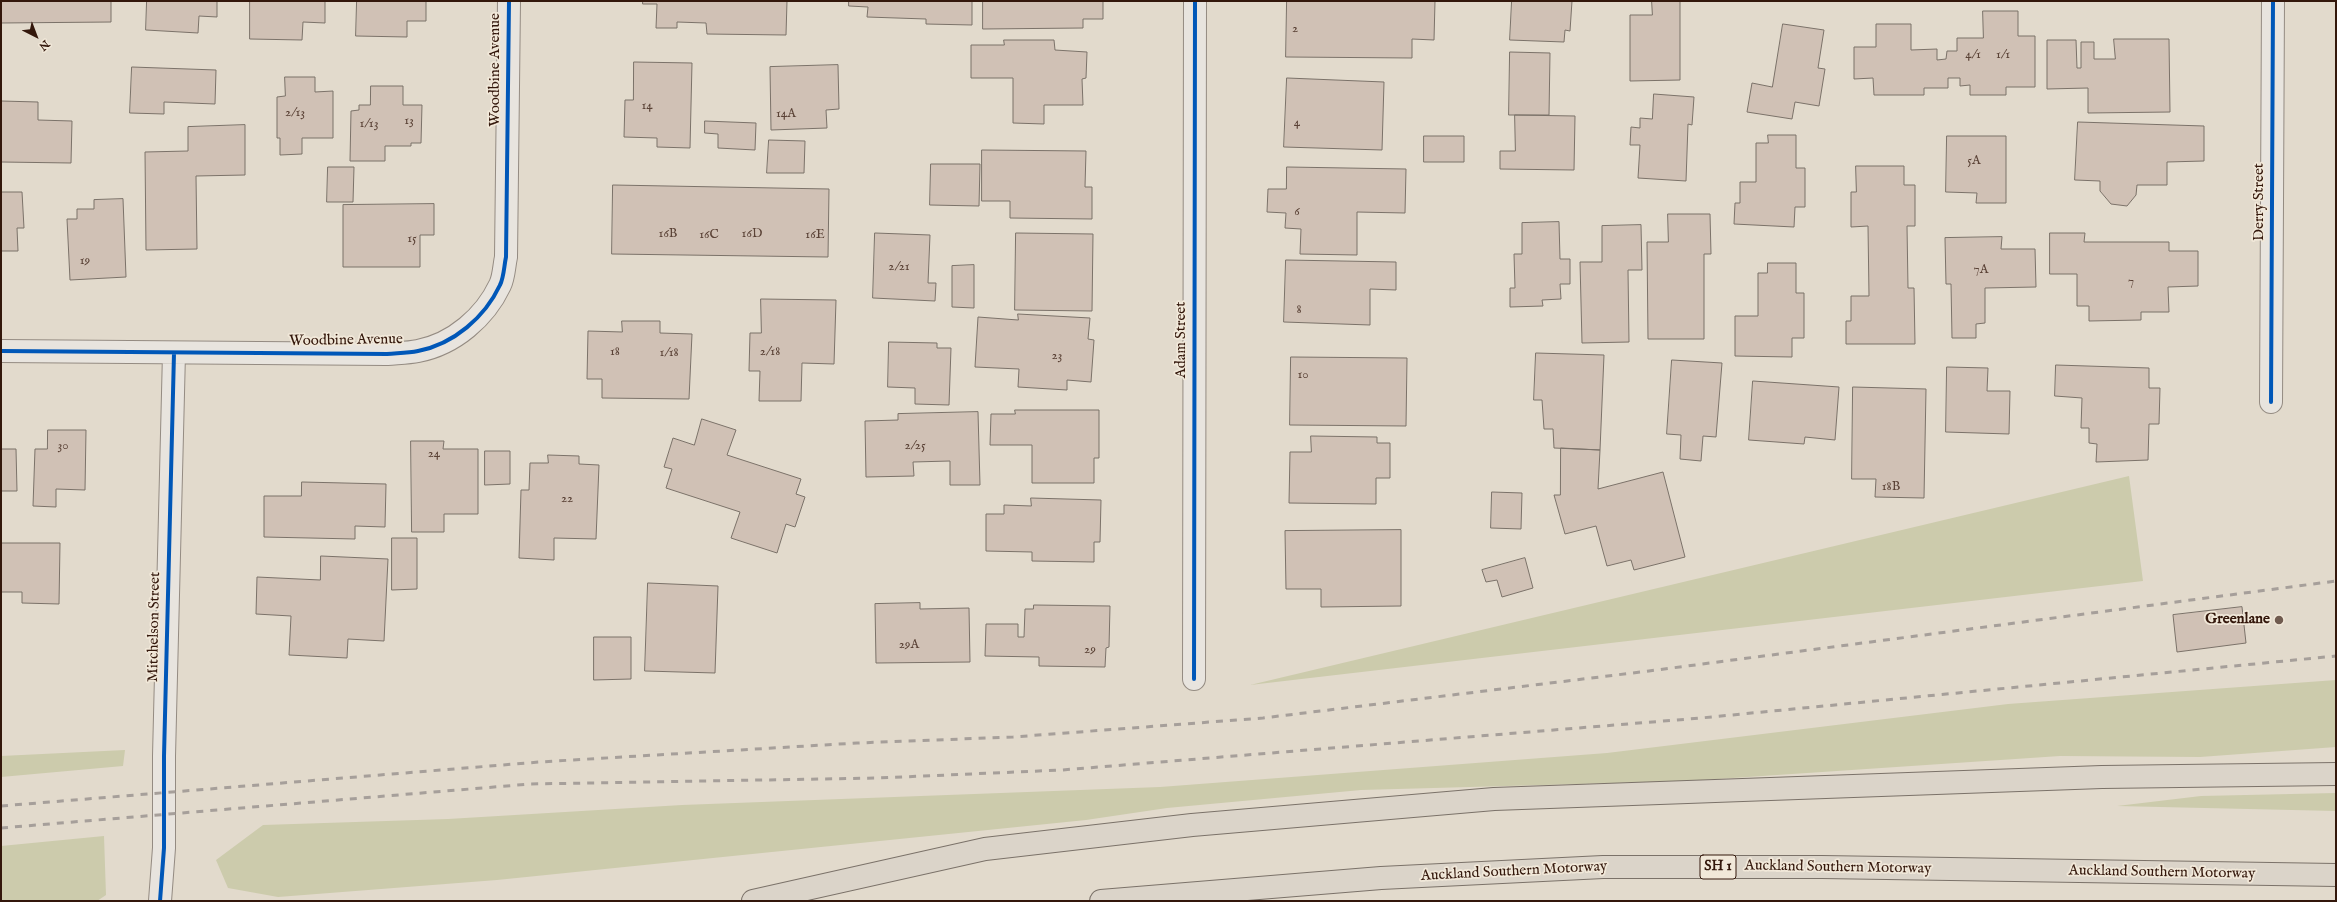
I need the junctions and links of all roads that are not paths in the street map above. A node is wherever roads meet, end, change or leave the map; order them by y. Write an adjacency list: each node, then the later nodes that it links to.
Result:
1 (509, 1): 5 (street, Woodbine Avenue)
2 (1195, 1): 7 (street, Adam Street)
3 (2273, 1): 6 (street, Derry Street)
4 (1, 351): 5 (street, Woodbine Avenue)
5 (174, 353): 10 (street, Mitchelson Street)
6 (2271, 402)
7 (1194, 679)
8 (2336, 774): 11 (highway)
9 (2336, 875): 12 (highway, Auckland Southern Motorway / SH 1)
10 (160, 901)
11 (753, 901)
12 (1101, 901)

